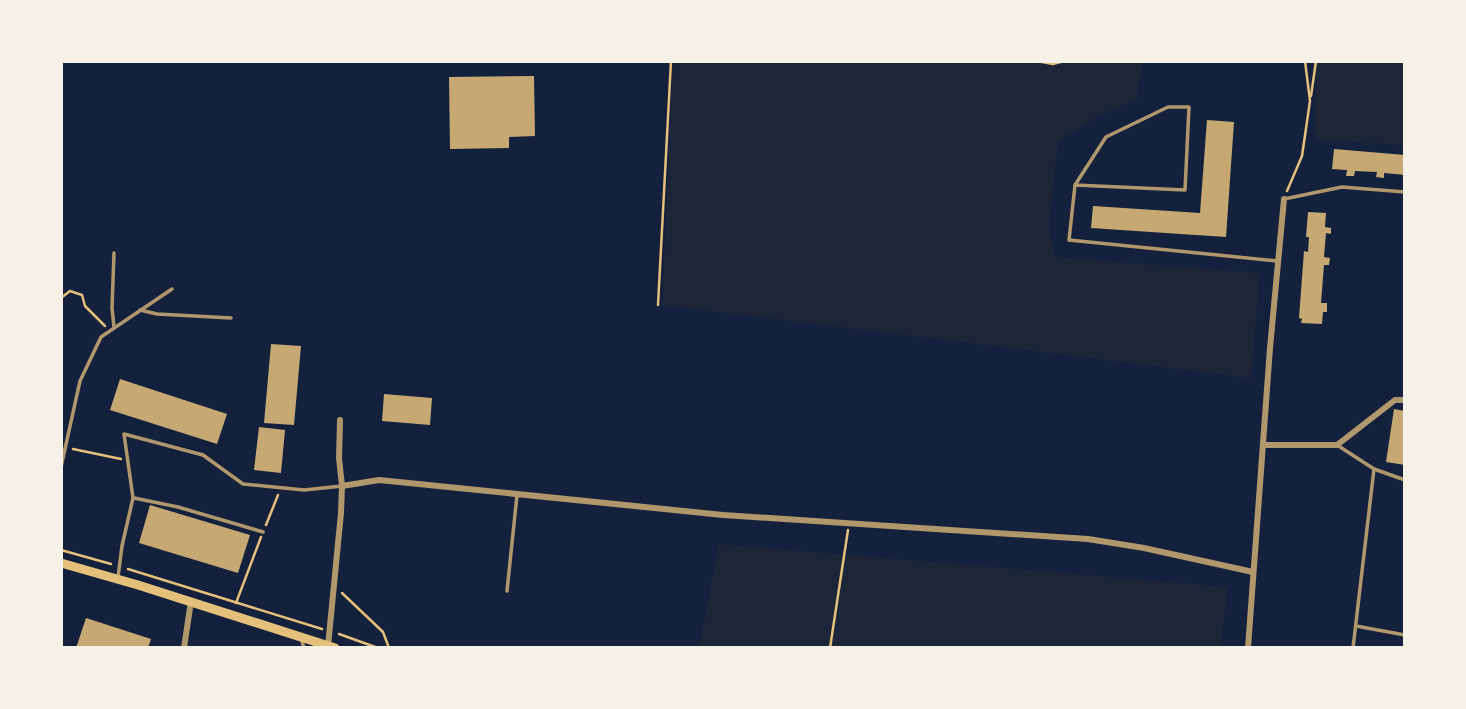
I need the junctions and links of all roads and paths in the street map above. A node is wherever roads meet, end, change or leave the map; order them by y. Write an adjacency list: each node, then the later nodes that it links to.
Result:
1 (671, 61): 14 (path)
2 (1037, 61): 3 (path)
3 (1064, 61)
4 (1304, 61): 6 (path)
5 (1316, 61): 6 (path)
6 (1310, 101): 9 (path)
7 (1075, 185): 7 (lane); 11 (lane)
8 (1405, 192): 9 (lane)
9 (1284, 199): 11 (street)
10 (114, 253): 17 (lane)
11 (1279, 261): 21 (street)
12 (172, 289): 15 (lane)
13 (61, 298): 18 (path)
14 (658, 305)
15 (140, 310): 16 (lane); 17 (lane)
16 (231, 318)
17 (114, 328): 18 (lane)
18 (109, 331): 23 (lane)
19 (1405, 400): 22 (street)
20 (341, 420): 28 (street)
21 (1263, 445): 22 (street); 37 (street)
22 (1337, 445): 26 (lane)
23 (63, 447): 24 (path); 25 (lane)
24 (128, 461): 29 (lane); 31 (lane)
25 (61, 467)
26 (1374, 469): 27 (lane); 43 (lane)
27 (1405, 480)
28 (342, 486): 29 (lane); 30 (street); 39 (street)
29 (281, 489): 33 (path)
30 (517, 495): 32 (street); 40 (lane)
31 (134, 498): 33 (lane); 36 (lane)
32 (849, 524): 37 (street); 52 (path)
33 (263, 532): 42 (path)
34 (61, 550): 36 (path)
35 (61, 563): 38 (main road)
36 (120, 567): 38 (lane); 42 (path)
37 (1254, 572): 53 (street)
38 (118, 579): 41 (main road)
39 (334, 586): 44 (street); 51 (path)
40 (507, 591)
41 (191, 601): 46 (main road); 48 (street)
42 (236, 603): 44 (path)
43 (1356, 626): 45 (lane); 54 (lane)
44 (330, 631): 47 (street); 50 (path)
45 (1405, 635)
46 (300, 636): 47 (main road); 49 (lane)
47 (332, 647)
48 (184, 648)
49 (304, 648)
50 (379, 648)
51 (389, 648)
52 (830, 648)
53 (1248, 648)
54 (1353, 648)

